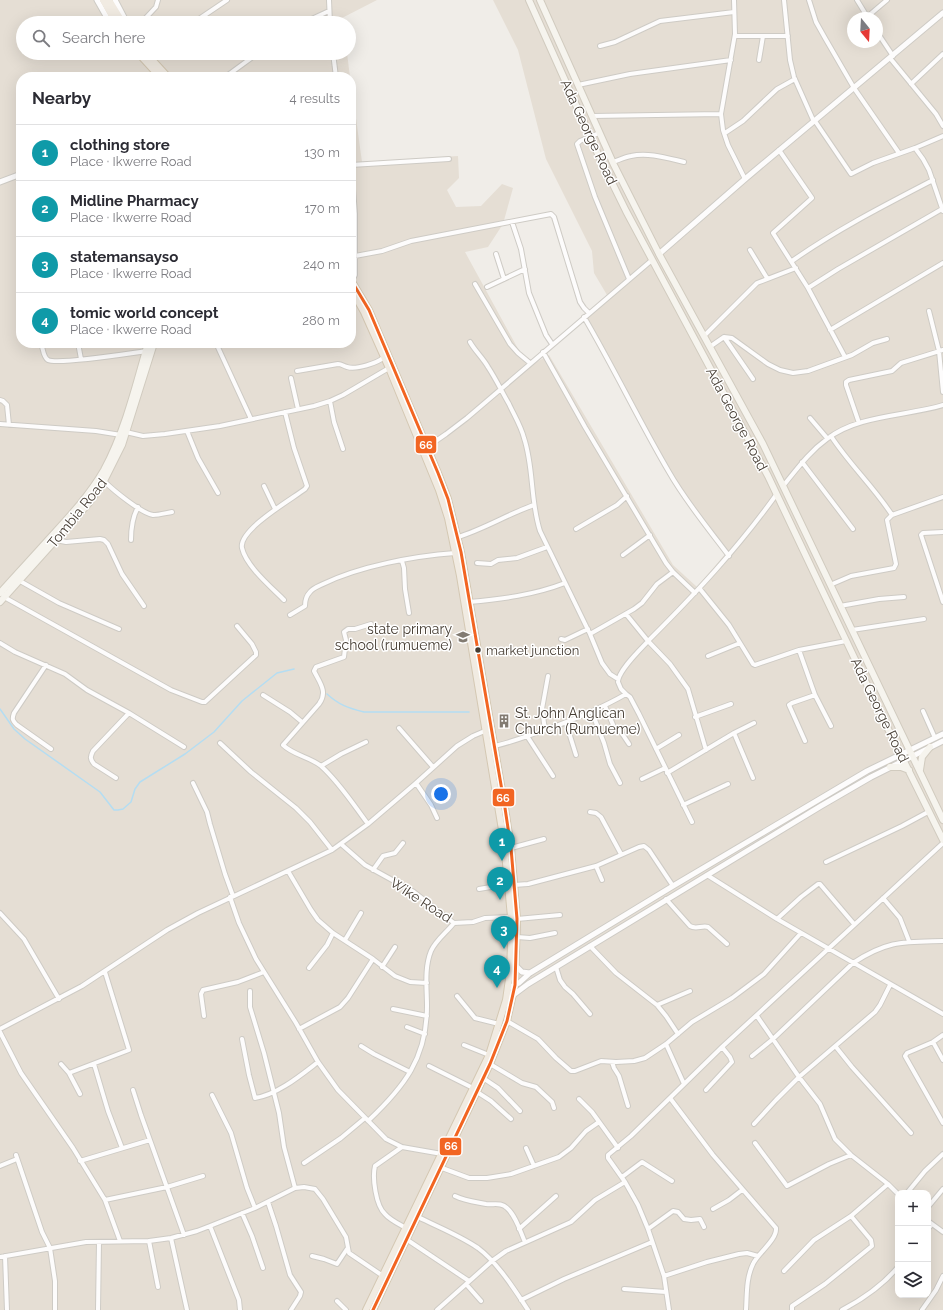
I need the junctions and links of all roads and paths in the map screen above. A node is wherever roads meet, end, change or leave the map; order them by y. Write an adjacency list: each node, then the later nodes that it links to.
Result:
1 (97, 0): 20 (street)
2 (103, 0): 21 (main road)
3 (110, 0): 22 (main road)
4 (115, 0): 23 (street)
5 (158, 0): 24 (street)
6 (227, 0): 25 (street)
7 (329, 0): 15 (street)
8 (529, 0): 56 (main road, Ada George Road)
9 (540, 0): 47 (main road, Ada George Road)
10 (734, 0): 16 (street)
11 (784, 0): 30 (street)
12 (809, 0): 48 (street)
13 (857, 0): 17 (street)
14 (887, 0): 18 (street)
15 (329, 11): 26 (street); 27 (street)
16 (734, 12): 28 (street); 32 (street)
17 (865, 12)
18 (874, 12)
19 (943, 13): 34 (street)
20 (106, 16)
21 (112, 16)
22 (119, 16)
23 (123, 16)
24 (147, 16)
25 (203, 16)
26 (318, 16)
27 (329, 16)
28 (735, 36): 29 (street); 39 (street)
29 (763, 36): 30 (street); 40 (street)
30 (788, 36): 45 (street)
31 (883, 42): 34 (street)
32 (600, 46)
33 (943, 54): 46 (street)
34 (892, 57): 46 (street); 48 (street)
35 (144, 60): 41 (main road)
36 (153, 60): 42 (main road)
37 (248, 60): 43 (street)
38 (334, 60): 44 (street)
39 (731, 60): 47 (street); 49 (street)
40 (759, 60)
41 (155, 72)
42 (164, 72)
43 (232, 72)
44 (335, 72)
45 (795, 78): 51 (street); 54 (street)
46 (911, 84): 52 (street)
47 (578, 85): 50 (main road, Ada George Road)
48 (854, 88): 51 (street); 59 (street)
49 (721, 114): 50 (street); 54 (street)
50 (591, 116): 53 (main road, Ada George Road)
51 (814, 121): 58 (street); 59 (street)
52 (943, 126)
53 (599, 133): 56 (street); 61 (main road, Ada George Road)
54 (724, 133): 65 (street)
55 (943, 136): 57 (street)
56 (590, 137): 74 (main road, Ada George Road); 81 (street)
57 (915, 148): 59 (street); 66 (street)
58 (779, 150): 65 (street); 75 (street)
59 (899, 153)
60 (449, 159): 63 (street)
61 (613, 162): 62 (street); 72 (main road, Ada George Road)
62 (684, 162)
63 (356, 164)
64 (16, 176): 67 (street)
65 (745, 179): 72 (street)
66 (933, 180): 68 (street); 75 (street)
67 (0, 182)
68 (943, 210): 84 (street)
69 (512, 222): 73 (street); 78 (street); 88 (street)
70 (750, 250): 79 (street)
71 (496, 254): 80 (street)
72 (660, 254): 91 (main road, Ada George Road)
73 (356, 256)
74 (652, 260): 81 (street); 135 (main road, Ada George Road)
75 (792, 262): 77 (street)
76 (943, 263): 90 (street)
77 (796, 268): 79 (street); 84 (street)
78 (525, 269): 80 (street); 95 (street)
79 (767, 278): 91 (street)
80 (504, 279): 83 (street)
81 (629, 279): 88 (street)
82 (475, 284): 108 (street)
83 (487, 287)
84 (808, 288): 90 (street)
85 (356, 289): 128 (main road)
86 (356, 299): 105 (main road)
87 (929, 311): 103 (street)
88 (589, 313): 89 (street)
89 (584, 317): 95 (street); 153 (street)
90 (830, 330): 106 (street)
91 (705, 335): 96 (main road, Ada George Road)
92 (724, 337): 96 (street); 106 (street); 112 (street)
93 (887, 339): 106 (street)
94 (470, 342): 113 (street)
95 (552, 344): 104 (street)
96 (711, 346): 133 (main road, Ada George Road)
97 (43, 348): 107 (street)
98 (79, 348): 107 (street)
99 (149, 348): 102 (main road, Tombia Road)
100 (151, 348): 102 (main road, Tombia Road)
101 (218, 348): 121 (street)
102 (149, 351): 107 (street); 126 (main road, Tombia Road)
103 (941, 351): 114 (street); 122 (street)
104 (543, 352): 108 (street); 136 (street)
105 (384, 356): 109 (main road); 110 (street)
106 (845, 356)
107 (81, 359)
108 (530, 363): 113 (street)
109 (389, 368): 116 (street); 151 (main road)
110 (298, 371)
111 (290, 378): 118 (street)
112 (753, 380)
113 (500, 388): 128 (street); 138 (street)
114 (943, 392)
115 (0, 400): 124 (street)
116 (330, 401): 118 (street); 129 (street)
117 (943, 405): 122 (street)
118 (298, 409): 119 (street)
119 (285, 412): 121 (street); 140 (street)
120 (810, 418): 127 (street)
121 (251, 419): 125 (street)
122 (859, 423): 127 (street)
123 (0, 424): 124 (street)
124 (9, 425): 126 (street)
125 (186, 431): 126 (street); 134 (street)
126 (124, 434): 131 (main road, Tombia Road); 162 (main road, Tombia Road)
127 (829, 437): 130 (street); 142 (street)
128 (427, 447): 147 (main road)
129 (343, 448)
130 (802, 462): 133 (street); 144 (street)
131 (104, 481): 139 (street); 148 (main road, Tombia Road)
132 (264, 486): 140 (street)
133 (784, 486): 159 (main road, Ada George Road)
134 (218, 493)
135 (776, 495): 153 (street); 180 (main road, Ada George Road)
136 (627, 496): 143 (street); 146 (street)
137 (943, 497): 142 (street)
138 (534, 505): 147 (street); 150 (street)
139 (138, 507): 141 (street); 149 (street)
140 (275, 509): 164 (street)
141 (172, 512)
142 (892, 515): 159 (street)
143 (576, 529)
144 (853, 529)
145 (943, 532): 166 (street)
146 (650, 536): 152 (street); 156 (street)
147 (458, 537): 165 (main road)
148 (56, 540): 157 (main road, Tombia Road); 167 (street)
149 (131, 540)
150 (547, 547): 155 (street); 158 (street)
151 (455, 553): 154 (street); 203 (main road)
152 (622, 554)
153 (729, 556): 160 (street)
154 (402, 561): 169 (street); 171 (street)
155 (477, 563)
156 (673, 572): 161 (street); 170 (street)
157 (20, 581): 162 (main road, Tombia Road); 175 (street)
158 (565, 583): 165 (street); 176 (street)
159 (830, 585): 168 (main road, Ada George Road)
160 (700, 589): 161 (street); 182 (street)
161 (695, 594): 181 (street)
162 (1, 597): 174 (street)
163 (904, 597): 168 (street)
164 (284, 600)
165 (469, 602): 203 (main road)
166 (943, 602)
167 (144, 606)
168 (840, 606): 177 (main road, Ada George Road)
169 (409, 613)
170 (626, 614): 178 (street); 181 (street)
171 (290, 615)
172 (924, 619): 177 (street)
173 (371, 624): 198 (street)
174 (238, 626)
175 (118, 629)
176 (588, 629): 178 (street); 179 (street)
177 (852, 630): 220 (main road, Ada George Road)
178 (590, 634): 188 (street)
179 (562, 639)
180 (846, 641): 184 (street); 222 (main road, Ada George Road)
181 (648, 642): 188 (street); 197 (street)
182 (740, 642): 184 (street); 185 (street)
183 (0, 643): 186 (street)
184 (800, 650): 190 (street)
185 (708, 656)
186 (46, 665): 196 (street); 218 (street)
187 (548, 676): 204 (street)
188 (618, 679): 189 (street)
189 (626, 694): 193 (street); 219 (street)
190 (815, 694): 201 (street); 210 (street)
191 (264, 696): 198 (street)
192 (731, 704): 197 (street)
193 (605, 706): 195 (street); 214 (street)
194 (923, 711): 209 (street)
195 (592, 712): 199 (street); 238 (street)
196 (129, 713): 216 (street); 233 (street)
197 (695, 717): 221 (street)
198 (302, 722): 226 (street)
199 (566, 723): 204 (street); 223 (street)
200 (754, 723): 205 (street)
201 (831, 726)
202 (399, 728): 227 (street)
203 (488, 729): 215 (main road); 227 (street)
204 (545, 730): 208 (street)
205 (734, 733): 221 (street); 234 (street)
206 (943, 734): 209 (street)
207 (679, 735): 219 (street)
208 (527, 736): 215 (street); 232 (street)
209 (934, 738): 220 (street)
210 (805, 741)
211 (943, 741): 217 (street)
212 (366, 742): 226 (street)
213 (220, 743): 252 (street)
214 (629, 744)
215 (491, 746): 251 (main road); 260 (main road)
216 (184, 747)
217 (930, 747): 224 (street); 231 (main road)
218 (51, 749)
219 (656, 749): 230 (street)
220 (910, 749): 222 (street); 224 (main road, Ada George Road)
221 (706, 750): 230 (street)
222 (901, 754): 225 (main road, Ada George Road); 261 (street)
223 (576, 755)
224 (913, 756): 225 (street); 231 (main road, Ada George Road)
225 (904, 760): 228 (street); 229 (main road, Ada George Road)
226 (321, 766): 246 (street)
227 (433, 767): 237 (street)
228 (890, 767): 229 (main road); 258 (street)
229 (909, 770): 242 (main road, Ada George Road)
230 (666, 771): 235 (street); 240 (street)
231 (920, 772): 244 (main road, Ada George Road)
232 (553, 776)
233 (116, 778)
234 (753, 778)
235 (642, 779)
236 (193, 783): 263 (street)
237 (416, 783): 243 (street); 246 (street)
238 (620, 783)
239 (728, 784): 240 (street)
240 (683, 805): 245 (street)
241 (590, 812): 253 (street)
242 (928, 812): 248 (main road, Ada George Road); 254 (street)
243 (438, 818)
244 (943, 820)
245 (692, 822)
246 (368, 824): 250 (street)
247 (544, 839): 251 (street)
248 (943, 841): 265 (street)
249 (403, 843): 256 (street)
250 (341, 844): 252 (street); 256 (street, Wike Road)
251 (511, 848): 260 (main road)
252 (332, 850): 257 (street)
253 (622, 854): 255 (street); 261 (street)
254 (826, 862)
255 (596, 866): 259 (street); 260 (street)
256 (373, 870): 271 (street, Wike Road)
257 (288, 871): 263 (street); 273 (street)
258 (707, 875): 264 (street); 270 (street)
259 (602, 880)
260 (511, 884): 262 (street); 269 (main road)
261 (673, 886): 293 (street)
262 (479, 889)
263 (232, 897): 290 (street); 291 (street)
264 (666, 898): 280 (street); 281 (street)
265 (883, 898): 272 (street); 279 (street)
266 (0, 913): 303 (street)
267 (361, 913): 277 (street)
268 (560, 915): 269 (street, Wike Road)
269 (514, 918): 271 (street, Wike Road); 276 (main road); 292 (main road)
270 (776, 919): 272 (street); 275 (street)
271 (454, 923): 294 (street)
272 (854, 924): 283 (street)
273 (333, 933): 277 (street); 289 (street)
274 (555, 933): 276 (street)
275 (801, 933): 283 (street); 318 (street)
276 (517, 937): 286 (main road)
277 (345, 940): 284 (street)
278 (943, 940): 279 (street)
279 (909, 941): 285 (street)
280 (727, 944)
281 (590, 946): 288 (street); 305 (street)
282 (395, 947): 287 (street)
283 (828, 948): 285 (street); 311 (street)
284 (374, 958): 287 (street); 315 (street)
285 (853, 963): 297 (street); 321 (street)
286 (516, 966): 293 (street); 295 (main road)
287 (382, 967): 294 (street)
288 (556, 967): 296 (street); 307 (street)
289 (309, 968)
290 (105, 972): 303 (street); 334 (street)
291 (264, 972): 309 (street); 315 (street)
292 (510, 972): 295 (street); 298 (main road)
293 (530, 973): 295 (street)
294 (428, 983): 310 (street)
295 (516, 983): 296 (street); 298 (street); 301 (main road)
296 (528, 984): 301 (street)
297 (890, 985): 308 (street); 327 (street)
298 (508, 988): 304 (main road)
299 (250, 991): 345 (street)
300 (690, 991): 305 (street)
301 (513, 995): 304 (street); 312 (main road)
302 (457, 996): 313 (street)
303 (59, 999): 316 (street)
304 (506, 1000): 313 (main road)
305 (656, 1005): 318 (street)
306 (393, 1009): 310 (street)
307 (590, 1014)
308 (943, 1014)
309 (204, 1016)
310 (427, 1016): 317 (street)
311 (757, 1016): 321 (street); 326 (street)
312 (507, 1021): 332 (street); 335 (main road)
313 (499, 1024): 328 (main road)
314 (407, 1027): 317 (street)
315 (299, 1029): 331 (street)
316 (0, 1030): 368 (street)
317 (425, 1034): 337 (street)
318 (678, 1034): 323 (street)
319 (943, 1035): 322 (street)
320 (242, 1039): 345 (street)
321 (773, 1039): 329 (street); 339 (street)
322 (933, 1042): 330 (street); 356 (street)
323 (666, 1044): 332 (street); 341 (street)
324 (464, 1045): 328 (street)
325 (361, 1046): 337 (street)
326 (722, 1047): 341 (street); 344 (street)
327 (836, 1047): 339 (street); 358 (street)
328 (489, 1055): 343 (main road)
329 (752, 1056)
330 (943, 1060)
331 (318, 1062): 345 (street); 354 (street)
332 (612, 1062): 350 (street)
333 (61, 1064): 338 (street)
334 (94, 1064): 338 (street); 362 (street)
335 (490, 1064): 340 (main road); 351 (street)
336 (428, 1066): 343 (street)
337 (410, 1072): 354 (street)
338 (68, 1073): 346 (street)
339 (799, 1077): 357 (street); 367 (street)
340 (483, 1078): 343 (main road); 352 (street)
341 (684, 1084): 348 (street)
342 (133, 1090): 359 (street)
343 (475, 1090): 353 (street); 365 (main road); 372 (main road)
344 (706, 1090)
345 (273, 1092): 379 (street)
346 (80, 1094)
347 (212, 1095): 389 (street)
348 (670, 1098): 364 (street); 381 (street)
349 (579, 1099): 355 (street)
350 (628, 1106)
351 (554, 1108)
352 (520, 1111)
353 (511, 1119)
354 (366, 1120): 361 (street); 369 (street)
355 (599, 1122): 364 (street); 371 (street)
356 (943, 1123)
357 (754, 1124)
358 (911, 1133)
359 (150, 1140): 362 (street); 378 (street)
360 (755, 1143): 367 (street)
361 (402, 1147): 365 (street); 397 (street)
362 (122, 1148): 368 (street)
363 (526, 1148): 371 (street)
364 (618, 1148): 374 (street)
365 (442, 1154): 397 (main road)
366 (943, 1154): 382 (street)
367 (851, 1155): 377 (street)
368 (80, 1161): 386 (street)
369 (304, 1163)
370 (0, 1166): 409 (street)
371 (534, 1166): 372 (street)
372 (442, 1168): 393 (main road)
373 (203, 1176): 378 (street)
374 (622, 1177): 375 (street); 376 (street)
375 (672, 1181)
376 (625, 1182): 399 (street); 407 (street)
377 (888, 1184): 383 (street); 392 (street)
378 (167, 1187): 386 (street); 401 (street)
379 (296, 1188): 387 (street); 410 (street)
380 (943, 1189): 388 (street)
381 (742, 1190): 390 (street); 413 (street)
382 (909, 1190)
383 (895, 1191)
384 (455, 1196): 398 (street)
385 (556, 1196): 398 (street)
386 (105, 1200): 404 (street)
387 (268, 1202): 389 (street); 430 (street)
388 (931, 1203)
389 (255, 1208): 391 (street)
390 (713, 1209)
391 (242, 1213): 395 (street); 416 (street)
392 (851, 1216): 418 (street); 444 (street)
393 (418, 1217): 403 (main road); 415 (street)
394 (931, 1223): 400 (street)
395 (210, 1226): 401 (street); 435 (street)
396 (704, 1227): 399 (street)
397 (406, 1228): 419 (main road)
398 (519, 1229): 407 (street)
399 (648, 1229): 408 (street)
400 (943, 1232)
401 (184, 1235): 402 (street)
402 (172, 1238): 405 (street); 434 (street)
403 (406, 1239): 422 (street); 426 (main road)
404 (120, 1241): 405 (street); 406 (street)
405 (149, 1241): 423 (street)
406 (99, 1242): 409 (street); 433 (street)
407 (525, 1242): 415 (street)
408 (652, 1242): 420 (street); 427 (street)
409 (50, 1248): 411 (street); 432 (street)
410 (347, 1249): 412 (street); 419 (street)
411 (5, 1256): 414 (street); 431 (street)
412 (312, 1256)
413 (758, 1256): 420 (street); 443 (street)
414 (0, 1257)
415 (492, 1262): 422 (street); 427 (street)
416 (263, 1268)
417 (895, 1270): 445 (street)
418 (784, 1271)
419 (383, 1276): 426 (main road)
420 (664, 1276): 425 (street)
421 (943, 1276): 446 (street)
422 (468, 1283): 429 (street); 440 (street)
423 (158, 1287)
424 (624, 1289): 425 (street)
425 (666, 1292): 442 (street)
426 (377, 1293): 438 (main road); 439 (main road)
427 (521, 1300): 441 (street)
428 (337, 1301): 437 (street)
429 (481, 1301)
430 (292, 1308): 436 (street)
431 (7, 1310)
432 (55, 1310)
433 (98, 1310)
434 (187, 1310)
435 (240, 1310)
436 (298, 1310)
437 (346, 1310)
438 (366, 1310)
439 (373, 1310)
440 (437, 1310)
441 (528, 1310)
442 (669, 1310)
443 (746, 1310)
444 (792, 1310)
445 (842, 1310)
446 (922, 1310)

